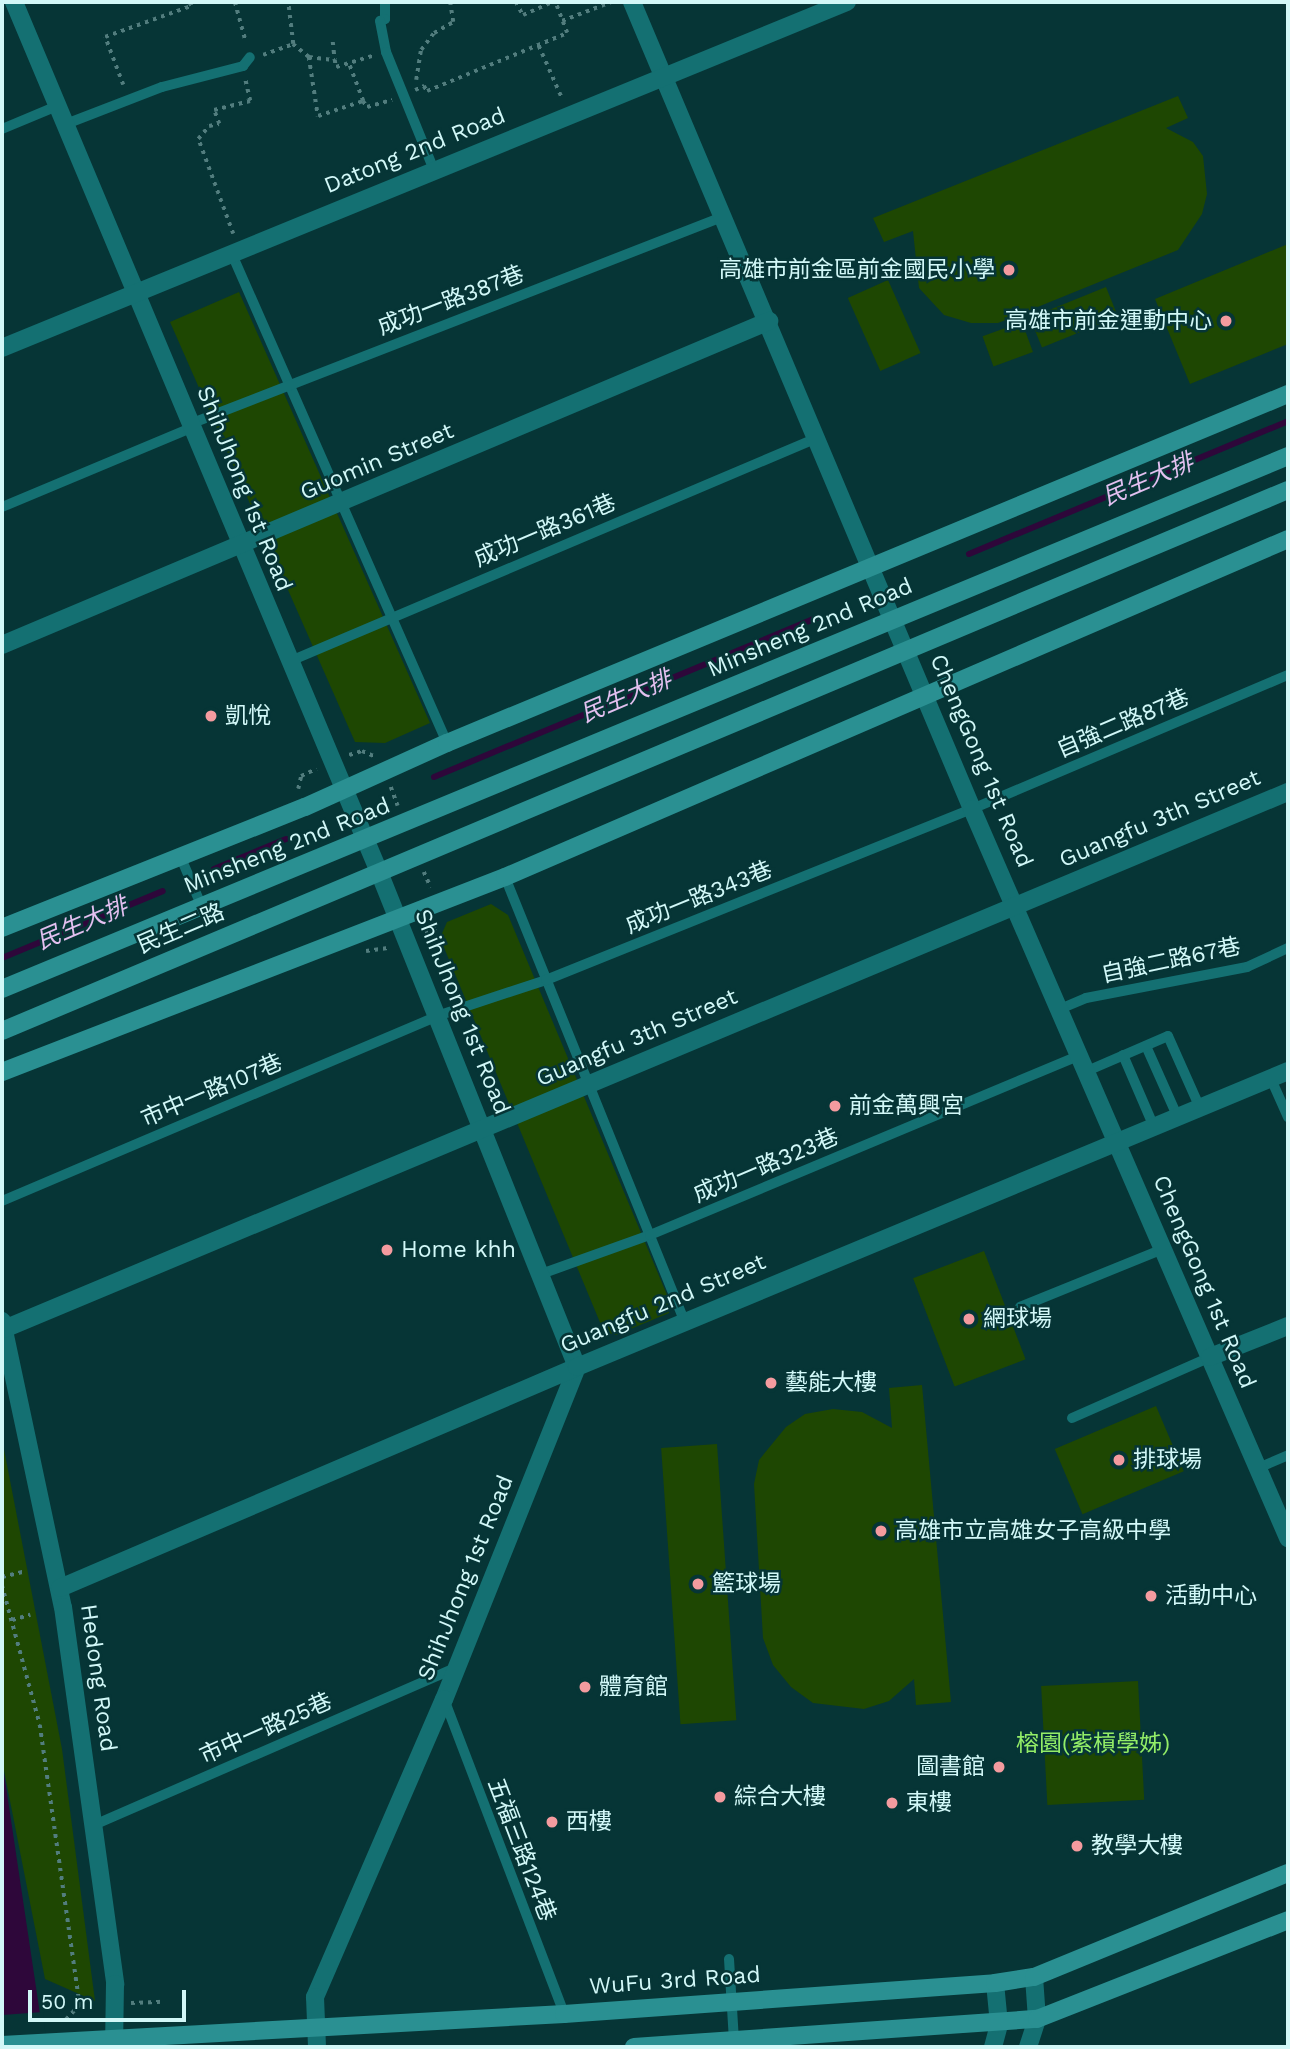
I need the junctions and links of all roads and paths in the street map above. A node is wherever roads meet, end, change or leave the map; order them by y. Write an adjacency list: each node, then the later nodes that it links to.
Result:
1 (14, 2): 27 (street, ShihJhong 1st Road)
2 (190, 2): 25 (path)
3 (235, 2): 17 (path)
4 (288, 2): 14 (path)
5 (385, 2): 16 (lane)
6 (450, 2): 23 (path)
7 (516, 2): 8 (path)
8 (554, 2): 12 (path)
9 (611, 2): 12 (path)
10 (632, 2): 22 (street, ChengGong 1st Road)
11 (847, 2): 22 (street, Datong 2nd Road)
12 (562, 21): 15 (path)
13 (333, 42): 19 (path)
14 (293, 44): 17 (path); 18 (path)
15 (539, 46): 23 (path); 28 (path)
16 (386, 52): 20 (path); 24 (lane)
17 (250, 57): 21 (lane)
18 (309, 57): 19 (path); 26 (path)
19 (335, 60): 20 (path)
20 (349, 64): 26 (path)
21 (243, 66): 25 (lane); 33 (path)
22 (664, 77): 28 (street, Datong 2nd Road); 32 (street, ChengGong 1st Road)
23 (416, 90): 24 (path)
24 (405, 97): 26 (path); 31 (lane)
25 (130, 99): 29 (lane)
26 (363, 101)
27 (57, 106): 29 (street, ShihJhong 1st Road); 30 (lane)
28 (569, 115): 31 (street, Datong 2nd Road)
29 (66, 124): 34 (street, ShihJhong 1st Road)
30 (2, 129)
31 (434, 170): 33 (street, Datong 2nd Road)
32 (726, 216): 35 (street, ChengGong 1st Road); 37 (lane, 成功一路387巷)
33 (235, 251): 34 (street, Datong 2nd Road); 37 (lane)
34 (137, 291): 36 (street, Datong 2nd Road); 39 (street, ShihJhong 1st Road)
35 (769, 321): 40 (street, ChengGong 1st Road); 43 (street, Guomin Street)
36 (2, 348)
37 (287, 385): 39 (lane, 成功一路387巷); 43 (lane)
38 (1288, 394): 47 (main road)
39 (191, 425): 44 (lane, 成功一路387巷); 46 (street, ShihJhong 1st Road)
40 (818, 438): 47 (street, ChengGong 1st Road); 48 (lane, 成功一路361巷)
41 (1288, 456): 49 (main road, Minsheng 2nd Road)
42 (1288, 490): 51 (main road)
43 (340, 505): 46 (street, Guomin Street); 48 (lane)
44 (2, 507)
45 (1288, 538): 54 (main road)
46 (239, 545): 50 (street, Guomin Street); 52 (street, ShihJhong 1st Road)
47 (873, 567): 49 (street, ChengGong 1st Road); 55 (main road)
48 (390, 616): 52 (lane, 成功一路361巷); 55 (lane)
49 (895, 619): 51 (street, ChengGong 1st Road); 59 (main road, Minsheng 2nd Road)
50 (2, 645)
51 (909, 651): 54 (street, ChengGong 1st Road); 61 (main road)
52 (288, 662): 56 (street, ShihJhong 1st Road)
53 (1288, 675): 58 (lane, 自強二路87巷)
54 (926, 694): 58 (street, ChengGong 1st Road); 62 (main road)
55 (447, 743): 56 (main road)
56 (343, 790): 59 (street, ShihJhong 1st Road); 60 (main road)
57 (1288, 792): 63 (street, Guangfu 3th Street)
58 (972, 809): 63 (street, ChengGong 1st Road); 68 (lane, 成功一路343巷)
59 (365, 841): 61 (street, ShihJhong 1st Road); 64 (main road, Minsheng 2nd Road)
60 (181, 858): 64 (lane); 66 (main road)
61 (379, 872): 65 (street, ShihJhong 1st Road); 72 (main road, 民生二路)
62 (505, 877): 65 (main road); 68 (lane)
63 (1016, 906): 70 (street, ChengGong 1st Road); 79 (street, Guangfu 3th Street)
64 (202, 907): 69 (main road, Minsheng 2nd Road)
65 (397, 919): 71 (street, ShihJhong 1st Road); 77 (main road)
66 (2, 928)
67 (1288, 948): 70 (lane, 自強二路67巷)
68 (546, 979): 71 (lane, 成功一路343巷); 79 (lane)
69 (2, 989)
70 (1060, 1009): 75 (street, ChengGong 1st Road)
71 (437, 1016): 84 (street, ShihJhong 1st Road); 86 (lane, 市中一路107巷)
72 (2, 1031)
73 (1146, 1046): 74 (lane, 成功一路323巷); 80 (lane); 81 (lane)
74 (1123, 1055): 75 (lane, 成功一路323巷); 83 (lane)
75 (1084, 1063): 85 (street, ChengGong 1st Road); 87 (lane, 成功一路323巷)
76 (1288, 1071): 78 (street, Guangfu 2nd Street)
77 (2, 1072)
78 (1271, 1079): 80 (street, Guangfu 2nd Street); 82 (lane)
79 (589, 1085): 84 (street, Guangfu 3th Street); 87 (lane)
80 (1198, 1104): 81 (lane); 83 (street, Guangfu 2nd Street)
81 (1174, 1109): 83 (lane)
82 (1288, 1116)
83 (1150, 1125): 85 (street, Guangfu 2nd Street)
84 (483, 1129): 89 (street, ShihJhong 1st Road); 92 (street, Guangfu 3th Street)
85 (1117, 1143): 88 (street, ChengGong 1st Road); 91 (street, Guangfu 2nd Street)
86 (2, 1201)
87 (650, 1236): 89 (lane, 成功一路323巷); 91 (lane)
88 (1163, 1249): 90 (lane); 94 (street, ChengGong 1st Road)
89 (541, 1274): 95 (street, ShihJhong 1st Road)
90 (1020, 1307)
91 (685, 1322): 95 (street, Guangfu 2nd Street)
92 (3, 1325): 103 (street, Hedong Road)
93 (1288, 1326): 94 (street)
94 (1210, 1357): 96 (lane); 98 (street, ChengGong 1st Road)
95 (578, 1367): 103 (street, Guangfu 2nd Street); 106 (street, ShihJhong 1st Road)
96 (1072, 1418)
97 (1288, 1455): 98 (lane)
98 (1258, 1468): 99 (street, ChengGong 1st Road)
99 (1288, 1538)
100 (26, 1571): 101 (path)
101 (2, 1577)
102 (2, 1585): 105 (path)
103 (60, 1588): 108 (street, Hedong Road)
104 (30, 1615): 105 (path)
105 (11, 1620): 117 (path)
106 (453, 1669): 107 (street, ShihJhong 1st Road); 108 (lane, 市中一路25巷)
107 (444, 1699): 115 (lane, 五福三路124巷); 119 (street, ShihJhong 1st Road)
108 (94, 1825): 122 (street, Hedong Road)
109 (1288, 1873): 112 (main road, WuFu 3rd Road)
110 (1288, 1920): 116 (main road)
111 (729, 1959): 114 (lane)
112 (1034, 1978): 113 (main road, WuFu 3rd Road); 116 (street)
113 (995, 1983): 114 (main road, WuFu 3rd Road); 118 (street)
114 (731, 2002): 115 (main road, WuFu 3rd Road); 120 (lane)
115 (564, 2014): 119 (main road, WuFu 3rd Road)
116 (1037, 2019): 118 (main road); 128 (street)
117 (62, 2024)
118 (999, 2024): 121 (main road); 127 (street)
119 (316, 2027): 122 (main road, WuFu 3rd Road); 125 (street, ShihJhong 1st Road)
120 (734, 2040): 121 (main road); 124 (main road)
121 (823, 2041)
122 (114, 2042): 123 (main road, WuFu 3rd Road)
123 (2, 2045)
124 (699, 2045): 126 (main road)
125 (317, 2047)
126 (634, 2047)
127 (993, 2047)
128 (1028, 2047)

